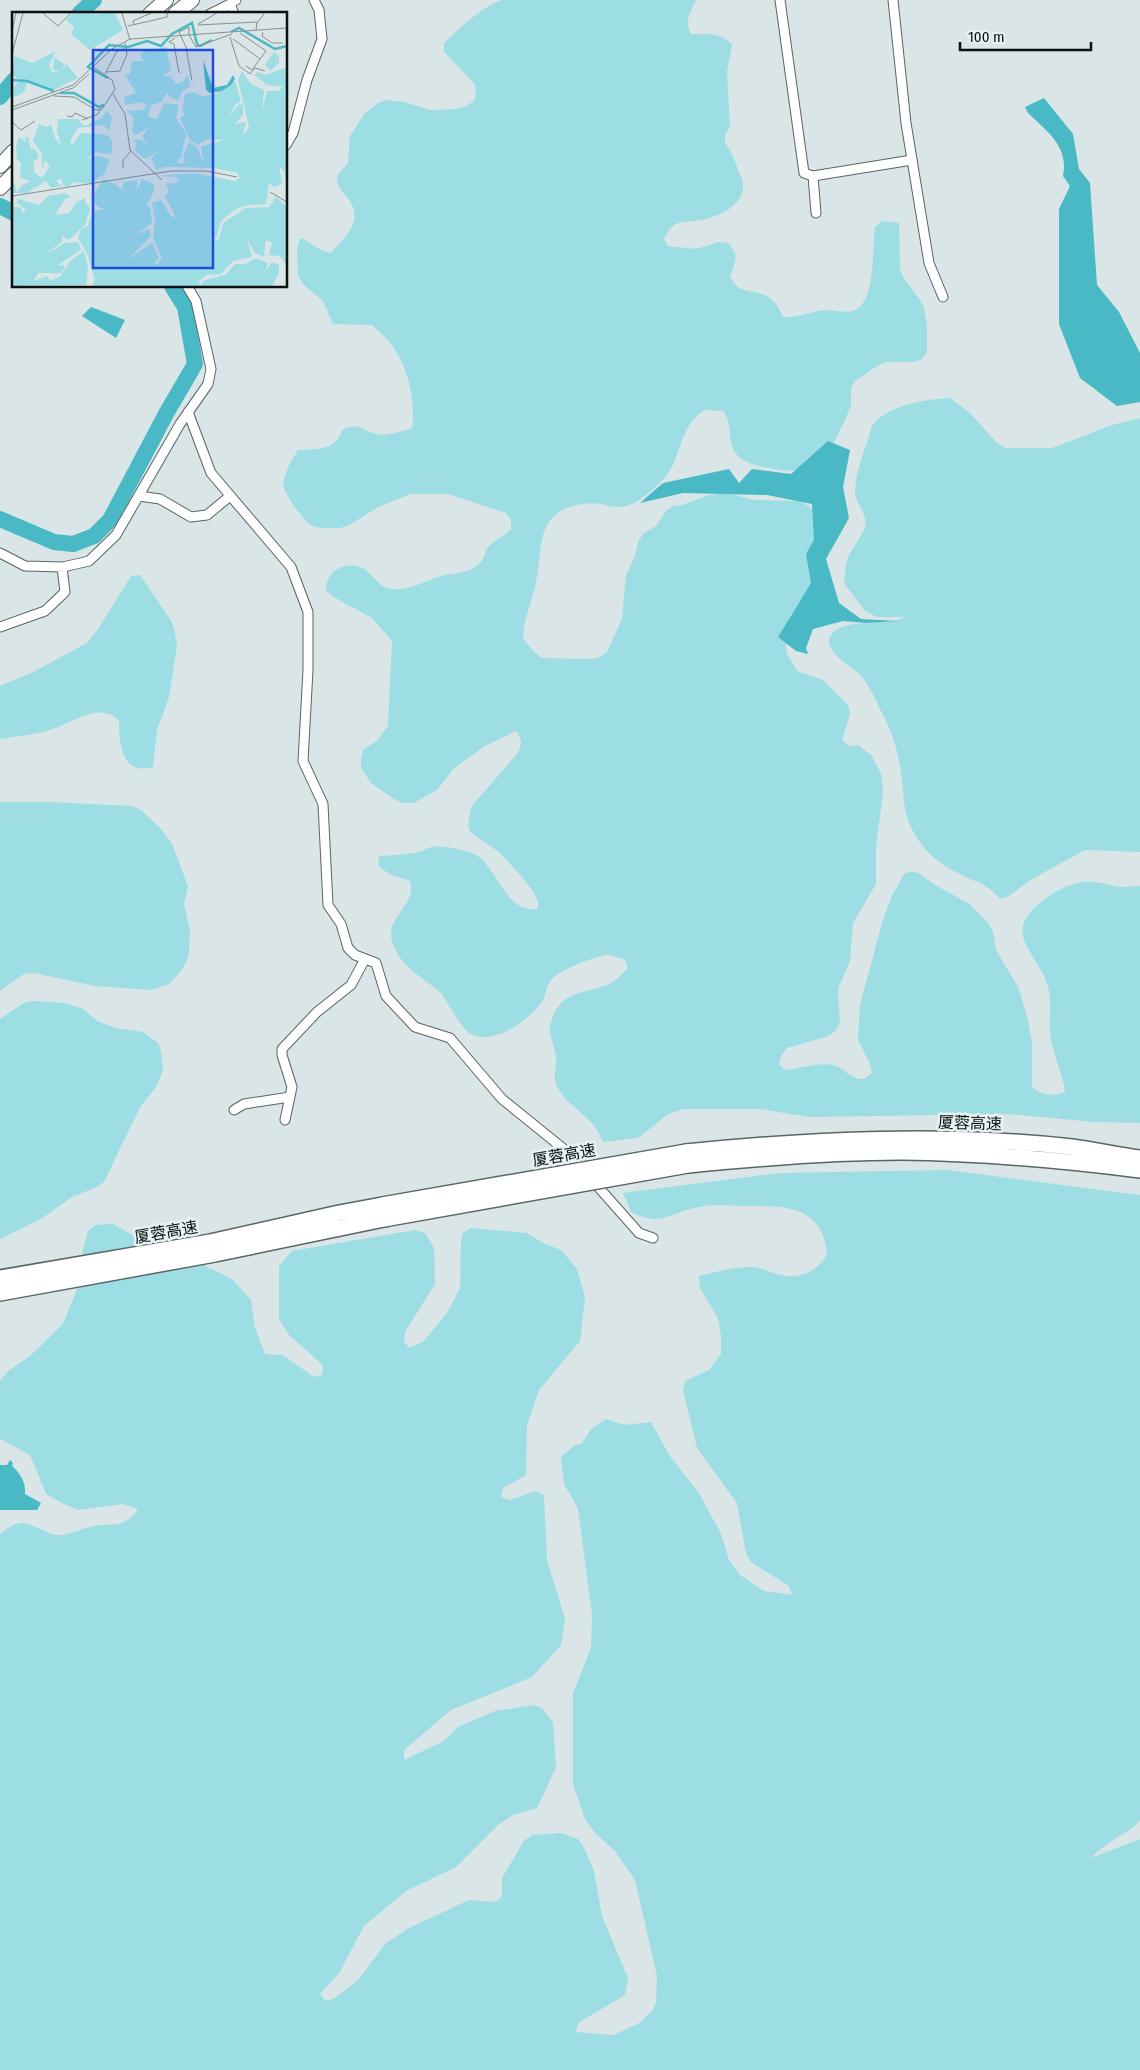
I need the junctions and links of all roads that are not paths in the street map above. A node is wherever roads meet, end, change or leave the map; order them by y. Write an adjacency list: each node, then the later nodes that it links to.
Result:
1 (166, 0): 7 (highway)
2 (192, 0): 8 (highway)
3 (314, 0): 10 (street)
4 (780, 0): 13 (street)
5 (893, 0): 11 (street)
6 (233, 2): 9 (street)
7 (152, 12)
8 (177, 12)
9 (214, 12)
10 (288, 142)
11 (912, 160): 13 (street); 17 (street)
12 (12, 176): 14 (highway)
13 (813, 176): 15 (street)
14 (0, 188)
15 (816, 213)
16 (188, 288): 18 (street)
17 (943, 297)
18 (188, 412): 19 (street); 20 (street)
19 (139, 496): 20 (street); 22 (street)
20 (230, 496): 24 (street)
21 (0, 553): 22 (street)
22 (62, 567): 23 (street)
23 (0, 627)
24 (365, 959): 25 (street); 32 (street)
25 (290, 1097): 26 (street); 27 (street)
26 (234, 1110)
27 (285, 1120)
28 (1140, 1158): 29 (highway, 厦蓉高速)
29 (687, 1159): 30 (highway, 厦蓉高速); 31 (highway, 厦蓉高速, bridge)
30 (1140, 1170)
31 (341, 1220): 33 (highway, 厦蓉高速); 34 (highway, 厦蓉高速)
32 (653, 1238)
33 (0, 1278)
34 (0, 1293)

